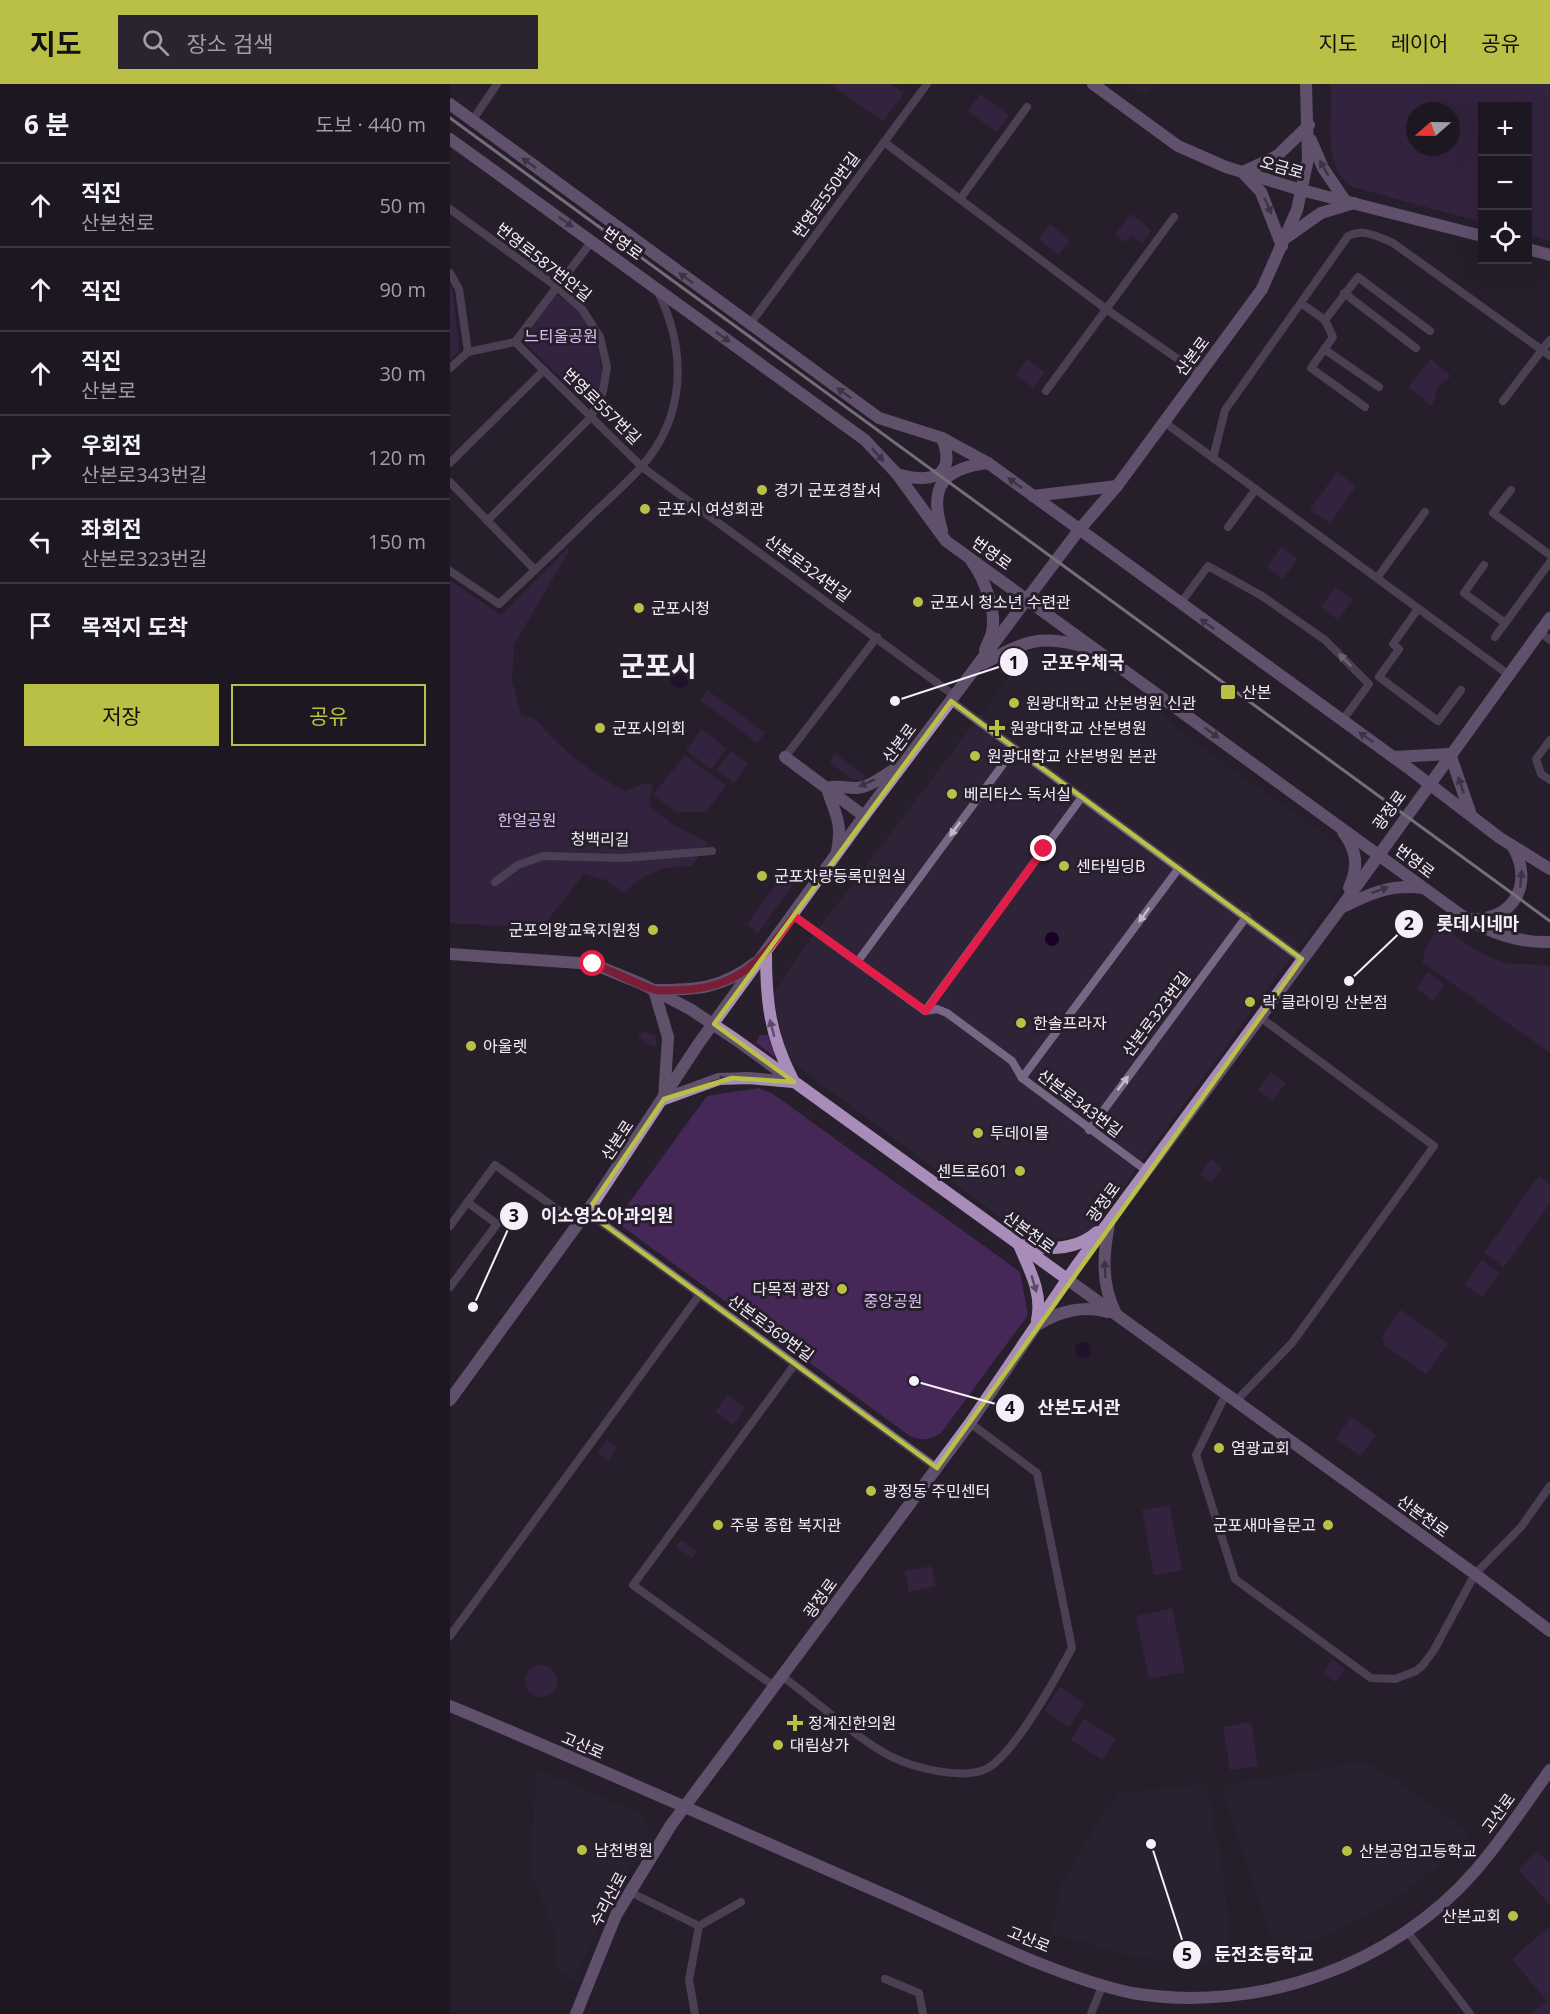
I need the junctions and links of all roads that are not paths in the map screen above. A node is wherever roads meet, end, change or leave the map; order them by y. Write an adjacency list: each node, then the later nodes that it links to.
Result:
1 (498, 84): 7 (street)
2 (927, 84): 9 (street, 번영로550번길)
3 (1093, 84): 11 (street, 오금로)
4 (1306, 84): 8 (street, 산본로)
5 (450, 104): 7 (street, 번영로)
6 (1027, 107): 13 (street)
7 (472, 121): 29 (street, 번영로, one-way to 7)
8 (1309, 129): 11 (street); 12 (street, 산본로); 14 (street, one-way to 8)
9 (884, 142): 13 (street); 29 (street, 번영로550번길)
10 (452, 145): 18 (street, 번영로, one-way to 18)
11 (1242, 172): 12 (street, 오금로); 19 (street, one-way to 19)
12 (1301, 190): 14 (street, 오금로); 19 (street, 산본로)
13 (960, 199): 27 (street)
14 (1350, 201): 17 (street, 오금로); 19 (street)
15 (450, 209): 23 (street, 번영로587번안길)
16 (1174, 217): 27 (street)
17 (1478, 235)
18 (592, 241): 23 (street); 24 (street, 번영로)
19 (1284, 242): 40 (street, 산본로)
20 (1532, 250): 21 (street)
21 (1550, 255)
22 (450, 273): 36 (street)
23 (557, 287): 32 (street); 45 (street, 번영로587번안길)
24 (656, 287): 51 (street, 번영로557번길); 52 (street, 번영로, one-way to 52)
25 (1344, 293): 28 (street); 30 (street); 33 (street)
26 (1302, 304): 28 (street); 35 (street); 48 (street)
27 (1106, 309): 40 (street); 42 (street)
28 (1325, 320): 34 (street)
29 (750, 324): 47 (street, 번영로, one-way to 29)
30 (1430, 331)
31 (1550, 340): 35 (street)
32 (515, 342): 36 (street); 39 (street, 번영로557번길)
33 (1416, 348)
34 (1324, 349): 41 (street); 44 (street)
35 (1542, 350): 37 (street); 43 (street)
36 (468, 352): 38 (street)
37 (1550, 356)
38 (450, 368)
39 (544, 370): 45 (street, 번영로557번길); 49 (street)
40 (1198, 373): 46 (street, 산본로)
41 (1379, 387)
42 (1046, 391)
43 (1503, 401)
44 (1365, 407)
45 (591, 417): 51 (street, 번영로557번길); 59 (street, 번영로587번안길)
46 (1164, 422): 48 (street); 54 (street, 산본로)
47 (942, 438): 50 (street, 번영로); 52 (street)
48 (1213, 458): 55 (street)
49 (450, 463)
50 (988, 463): 57 (street, 번영로, one-way to 50); 62 (street)
51 (642, 466): 67 (street, 번영로557번길); 76 (street, 산본로324번길)
52 (897, 474): 62 (street, 번영로)
53 (450, 482): 59 (street)
54 (1117, 486): 57 (street); 61 (street, 산본로)
55 (1256, 489): 60 (street); 69 (street)
56 (1511, 490): 64 (street)
57 (1033, 496): 61 (street, 번영로)
58 (1425, 512): 69 (street)
59 (487, 521): 67 (street)
60 (1228, 528)
61 (1079, 530): 70 (street, 산본로); 71 (street, 번영로)
62 (946, 541): 63 (street, 번영로)
63 (966, 555): 70 (street, 번영로); 80 (street)
64 (1550, 555)
65 (1550, 562): 74 (street)
66 (1484, 565): 74 (street)
67 (535, 570): 68 (street, 번영로557번길)
68 (450, 572)
69 (1377, 578): 72 (street)
70 (1029, 601): 79 (street, 번영로); 80 (street, 산본로)
71 (1180, 604): 84 (street, 번영로, one-way to 71); 84 (street, one-way to 71)
72 (1418, 609): 81 (street); 82 (street)
73 (1550, 618): 75 (street, 광정로)
74 (1505, 622): 77 (street)
75 (1540, 632): 78 (street); 81 (street, 광정로)
76 (877, 637): 83 (street, 산본로324번길); 88 (street)
77 (1495, 637)
78 (1550, 640)
79 (1098, 651): 80 (street); 97 (street, 번영로, one-way to 97)
80 (977, 667): 83 (street, 산본로)
81 (1509, 675): 87 (street, 광정로)
82 (1461, 690)
83 (953, 699): 86 (street); 90 (street, 산본로)
84 (1342, 721): 89 (street, 번영로, one-way to 84)
85 (1550, 740): 91 (street)
86 (1015, 748): 94 (street); 114 (street, one-way to 114)
87 (1450, 754): 89 (street); 92 (street, 광정로); 96 (street, one-way to 87)
88 (785, 757): 93 (street)
89 (1393, 757): 92 (street, 번영로)
90 (904, 763): 93 (street, one-way to 93); 95 (street, 산본로)
91 (1550, 780)
92 (1429, 784): 96 (street, 번영로); 100 (street, 광정로)
93 (826, 788): 95 (street); 101 (street)
94 (1082, 797): 102 (street); 116 (street)
95 (864, 816): 101 (street, 산본로)
96 (1472, 816): 98 (street, 번영로)
97 (1335, 821): 100 (street, 번영로); 106 (street)
98 (1513, 847): 103 (street, 번영로); 109 (street, one-way to 98)
99 (712, 851): 104 (street, 청백리길)
100 (1378, 854): 105 (street, 번영로); 106 (street, 광정로)
101 (837, 856): 107 (street, 산본로)
102 (1179, 868): 108 (street); 119 (street, one-way to 119)
103 (1550, 869)
104 (495, 882)
105 (1424, 888): 106 (street, one-way to 105); 109 (street, 번영로)
106 (1340, 909): 113 (street, 광정로)
107 (794, 916): 112 (street, 산본로); 114 (street, 산본로343번길)
108 (1247, 916): 113 (street); 122 (street, 산본로323번길, one-way to 108)
109 (1466, 918): 110 (street, 번영로)
110 (1550, 942)
111 (450, 954): 115 (street, 산본천로)
112 (766, 954): 115 (street); 118 (street, 산본로); 120 (street, one-way to 112)
113 (1302, 959): 117 (street, 광정로)
114 (858, 961): 116 (street, 산본로343번길)
115 (654, 990): 118 (street, 산본천로); 121 (street)
116 (926, 1011): 119 (street, 산본로343번길)
117 (1260, 1017): 123 (street, 광정로); 137 (street)
118 (714, 1024): 120 (street, 산본천로); 121 (street, 산본로)
119 (1022, 1078): 122 (street, 산본로343번길)
120 (794, 1082): 121 (street, one-way to 120); 129 (street, 산본천로)
121 (664, 1099): 125 (street, 산본로)
122 (1089, 1130): 123 (street, 산본로343번길)
123 (1147, 1171): 126 (street, 광정로)
124 (467, 1202): 127 (street); 128 (street); 131 (street)
125 (587, 1212): 127 (street, 산본로); 132 (street, 산본로369번길)
126 (1110, 1221): 129 (street); 130 (street, 광정로); 133 (street, one-way to 126)
127 (578, 1224): 136 (street, 산본로)
128 (450, 1226)
129 (1018, 1244): 130 (street, 산본천로); 134 (street, one-way to 134)
130 (1067, 1280): 133 (street, 산본천로); 134 (street, 광정로)
131 (450, 1287)
132 (699, 1294): 135 (street, 산본로369번길); 143 (street)
133 (1117, 1315): 134 (street); 137 (street, 산본천로)
134 (1035, 1326): 138 (street, 광정로)
135 (795, 1364): 139 (street, 산본로369번길); 144 (street)
136 (452, 1392)
137 (1232, 1398): 141 (street, 산본천로); 141 (street)
138 (970, 1423): 139 (street, 광정로); 144 (street)
139 (937, 1468): 144 (street, 광정로)
140 (1550, 1486): 141 (street)
141 (1475, 1574): 142 (street, 산본천로)
142 (1550, 1631)
143 (450, 1636)
144 (779, 1682): 147 (street, 광정로)
145 (450, 1706): 147 (street, 고산로)
146 (1550, 1770): 151 (street, 고산로)
147 (683, 1807): 148 (street, 수리산로); 153 (street, 고산로)
148 (630, 1892): 150 (street); 154 (street, 수리산로)
149 (741, 1902): 150 (street)
150 (699, 1926): 155 (street)
151 (1407, 1931): 153 (street, 고산로); 158 (street)
152 (885, 1979): 156 (street)
153 (1103, 1983): 157 (street)
154 (576, 2014)
155 (695, 2014)
156 (923, 2014)
157 (1091, 2014)
158 (1470, 2014)

